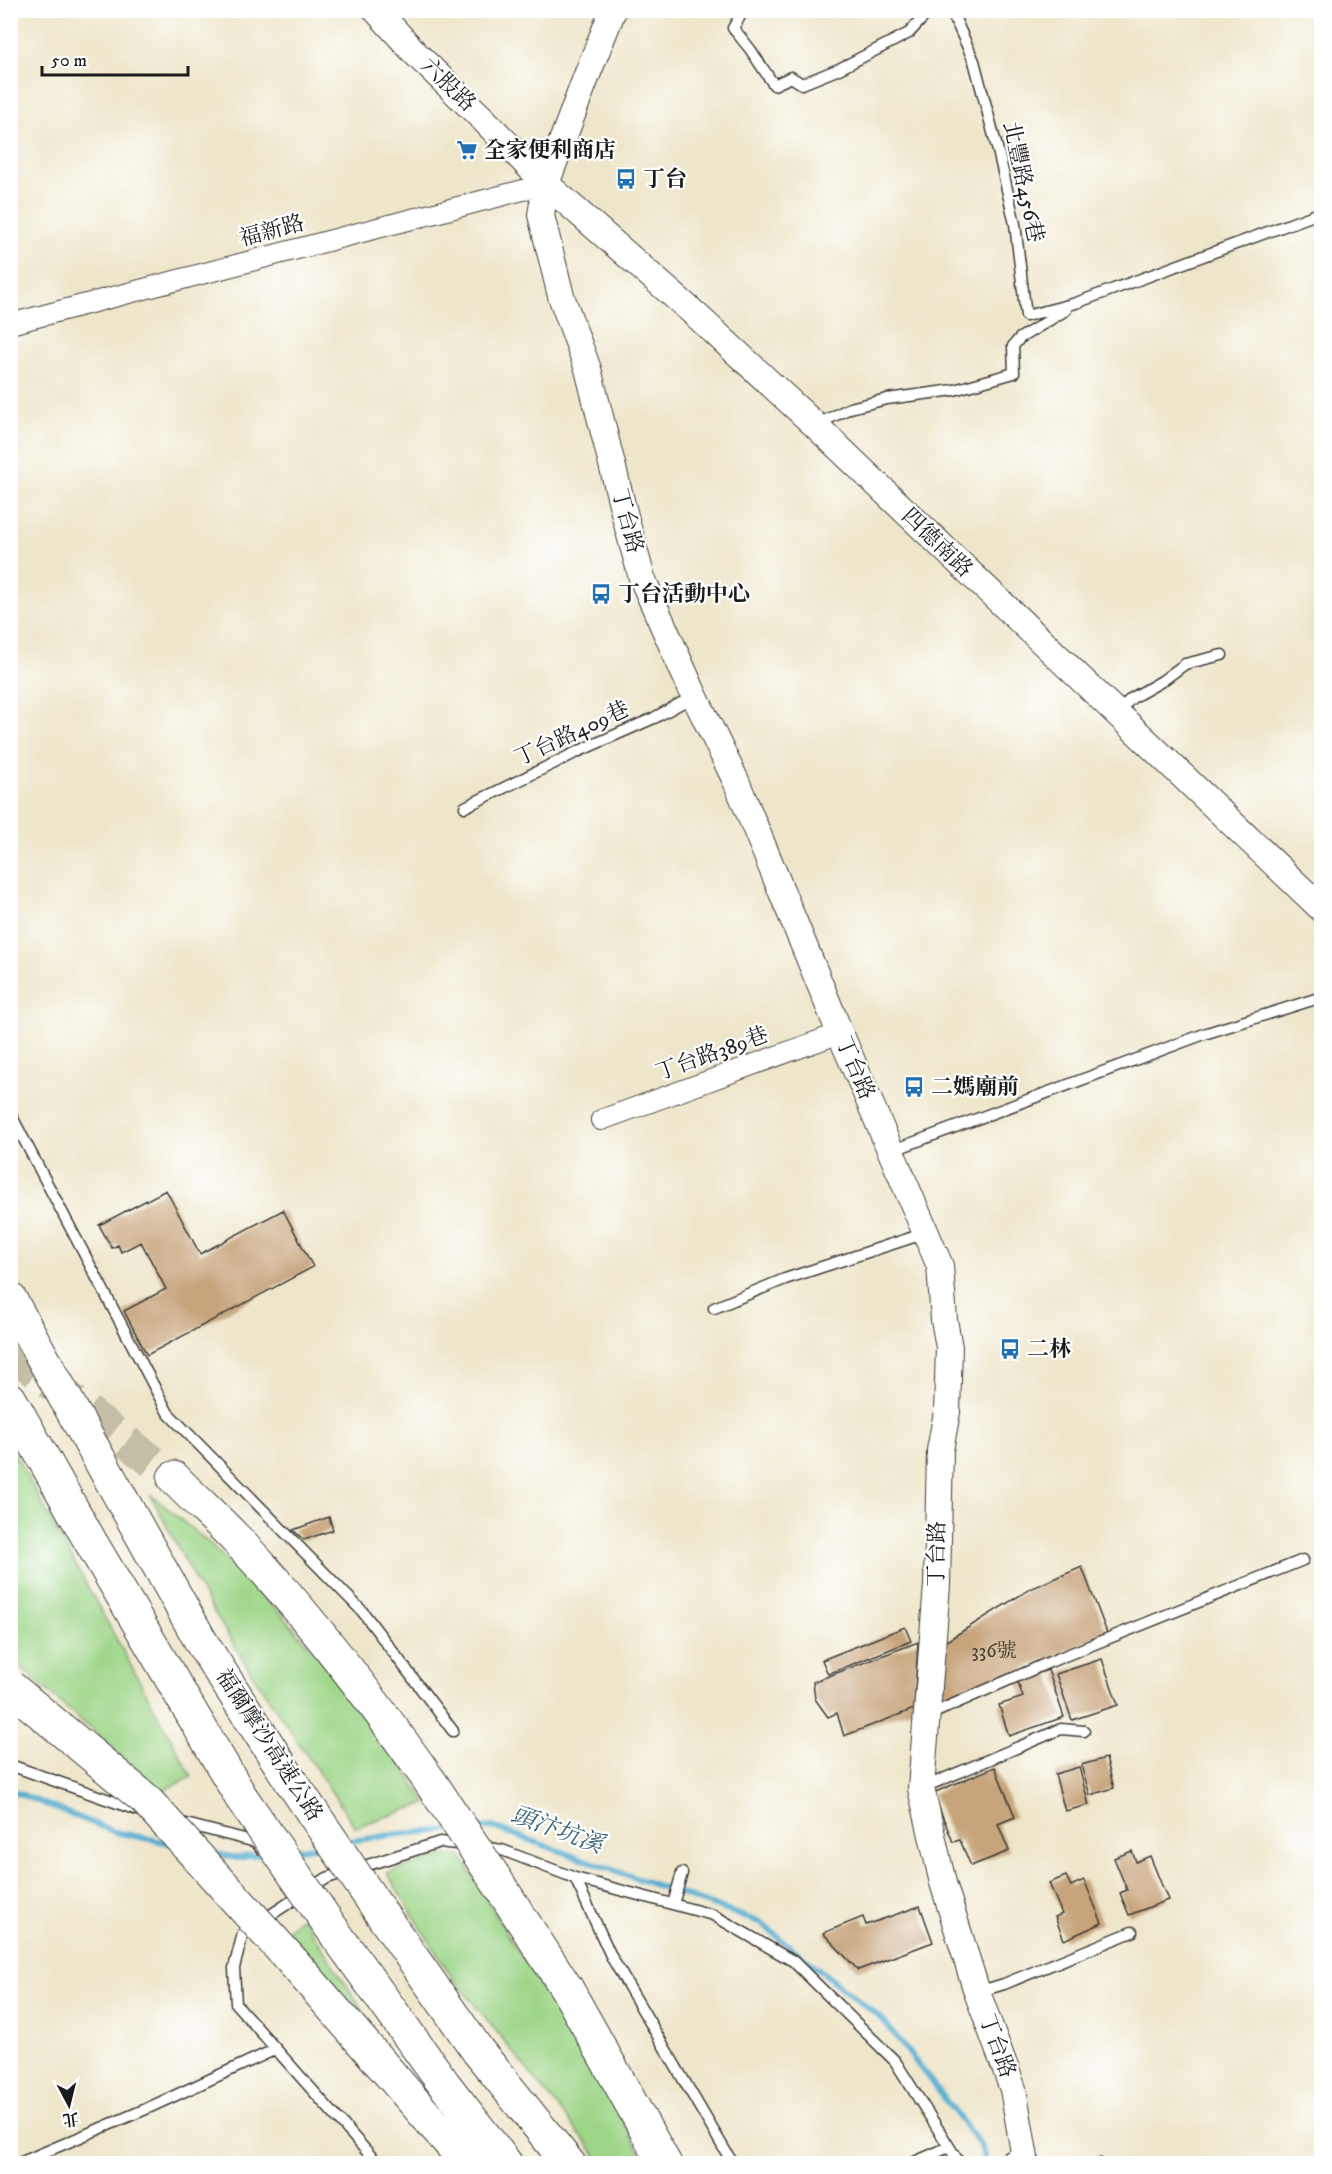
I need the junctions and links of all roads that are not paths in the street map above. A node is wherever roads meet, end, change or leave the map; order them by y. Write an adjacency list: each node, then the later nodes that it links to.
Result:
1 (376, 10): 6 (street, 六股路)
2 (614, 10): 6 (street, 丁台路)
3 (747, 10): 4 (lane)
4 (930, 10)
5 (951, 10): 8 (lane, 北豐路456巷)
6 (546, 184): 9 (street, 福新路); 10 (street, 四德南路); 12 (street, 丁台路)
7 (1322, 212): 8 (lane, 北豐路456巷)
8 (1076, 303): 10 (lane, 北豐路456巷)
9 (10, 324)
10 (815, 425): 13 (street, 四德南路)
11 (1221, 655): 13 (lane)
12 (694, 695): 14 (lane, 丁台路409巷); 17 (street, 丁台路)
13 (1115, 714): 15 (street, 四德南路)
14 (465, 807)
15 (1322, 909)
16 (1322, 998): 20 (lane)
17 (840, 1033): 19 (street, 丁台路389巷); 20 (street, 丁台路)
18 (10, 1113): 29 (lane)
19 (601, 1120)
20 (891, 1151): 21 (street, 丁台路)
21 (926, 1233): 23 (lane); 28 (street, 丁台路)
22 (10, 1299): 46 (highway, 福爾摩沙高速公路, bridge)
23 (714, 1308)
24 (10, 1399): 45 (highway, 福爾摩沙高速公路, bridge)
25 (174, 1478): 47 (highway, bridge)
26 (1303, 1560): 28 (lane)
27 (10, 1687): 44 (highway, bridge)
28 (927, 1716): 32 (street, 丁台路)
29 (453, 1731)
30 (1084, 1731): 32 (lane)
31 (10, 1765): 33 (lane)
32 (921, 1788): 38 (street, 丁台路)
33 (269, 1861)
34 (682, 1873): 36 (lane)
35 (575, 1878): 36 (lane); 39 (lane); 48 (lane)
36 (673, 1904): 40 (lane)
37 (1132, 1932): 38 (lane)
38 (977, 1992): 41 (street, 丁台路)
39 (276, 2049): 42 (lane); 43 (lane)
40 (949, 2147): 49 (lane); 50 (lane)
41 (1025, 2156): 51 (lane)
42 (18, 2163)
43 (378, 2163)
44 (468, 2163)
45 (506, 2163)
46 (569, 2163)
47 (665, 2163)
48 (733, 2163)
49 (910, 2163)
50 (960, 2163)
51 (996, 2163)

